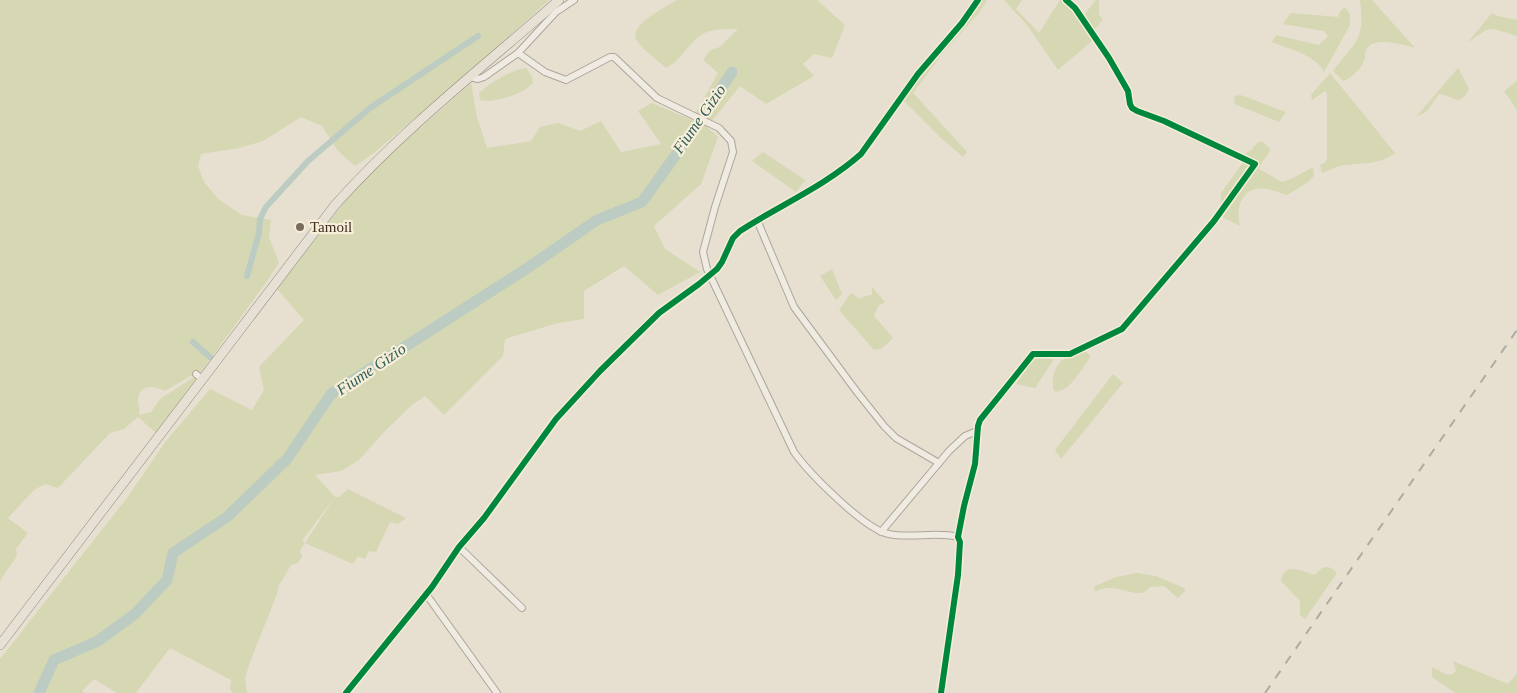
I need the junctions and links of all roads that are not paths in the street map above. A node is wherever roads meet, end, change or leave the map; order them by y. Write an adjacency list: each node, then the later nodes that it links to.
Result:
1 (559, 0): 5 (main road)
2 (574, 0): 5 (street)
3 (978, 0): 8 (street)
4 (1066, 0): 10 (street)
5 (554, 9): 6 (street); 7 (main road)
6 (518, 53): 7 (street); 9 (street)
7 (470, 77): 17 (main road)
8 (757, 220): 9 (street); 11 (street)
9 (710, 274): 12 (street); 14 (street)
10 (977, 431): 11 (street); 13 (street)
11 (939, 463): 12 (street)
12 (881, 532): 13 (street)
13 (958, 537): 20 (street)
14 (459, 547): 15 (street); 16 (street)
15 (426, 594): 18 (street); 19 (street)
16 (522, 608)
17 (0, 645)
18 (346, 693)
19 (496, 693)
20 (941, 693)

